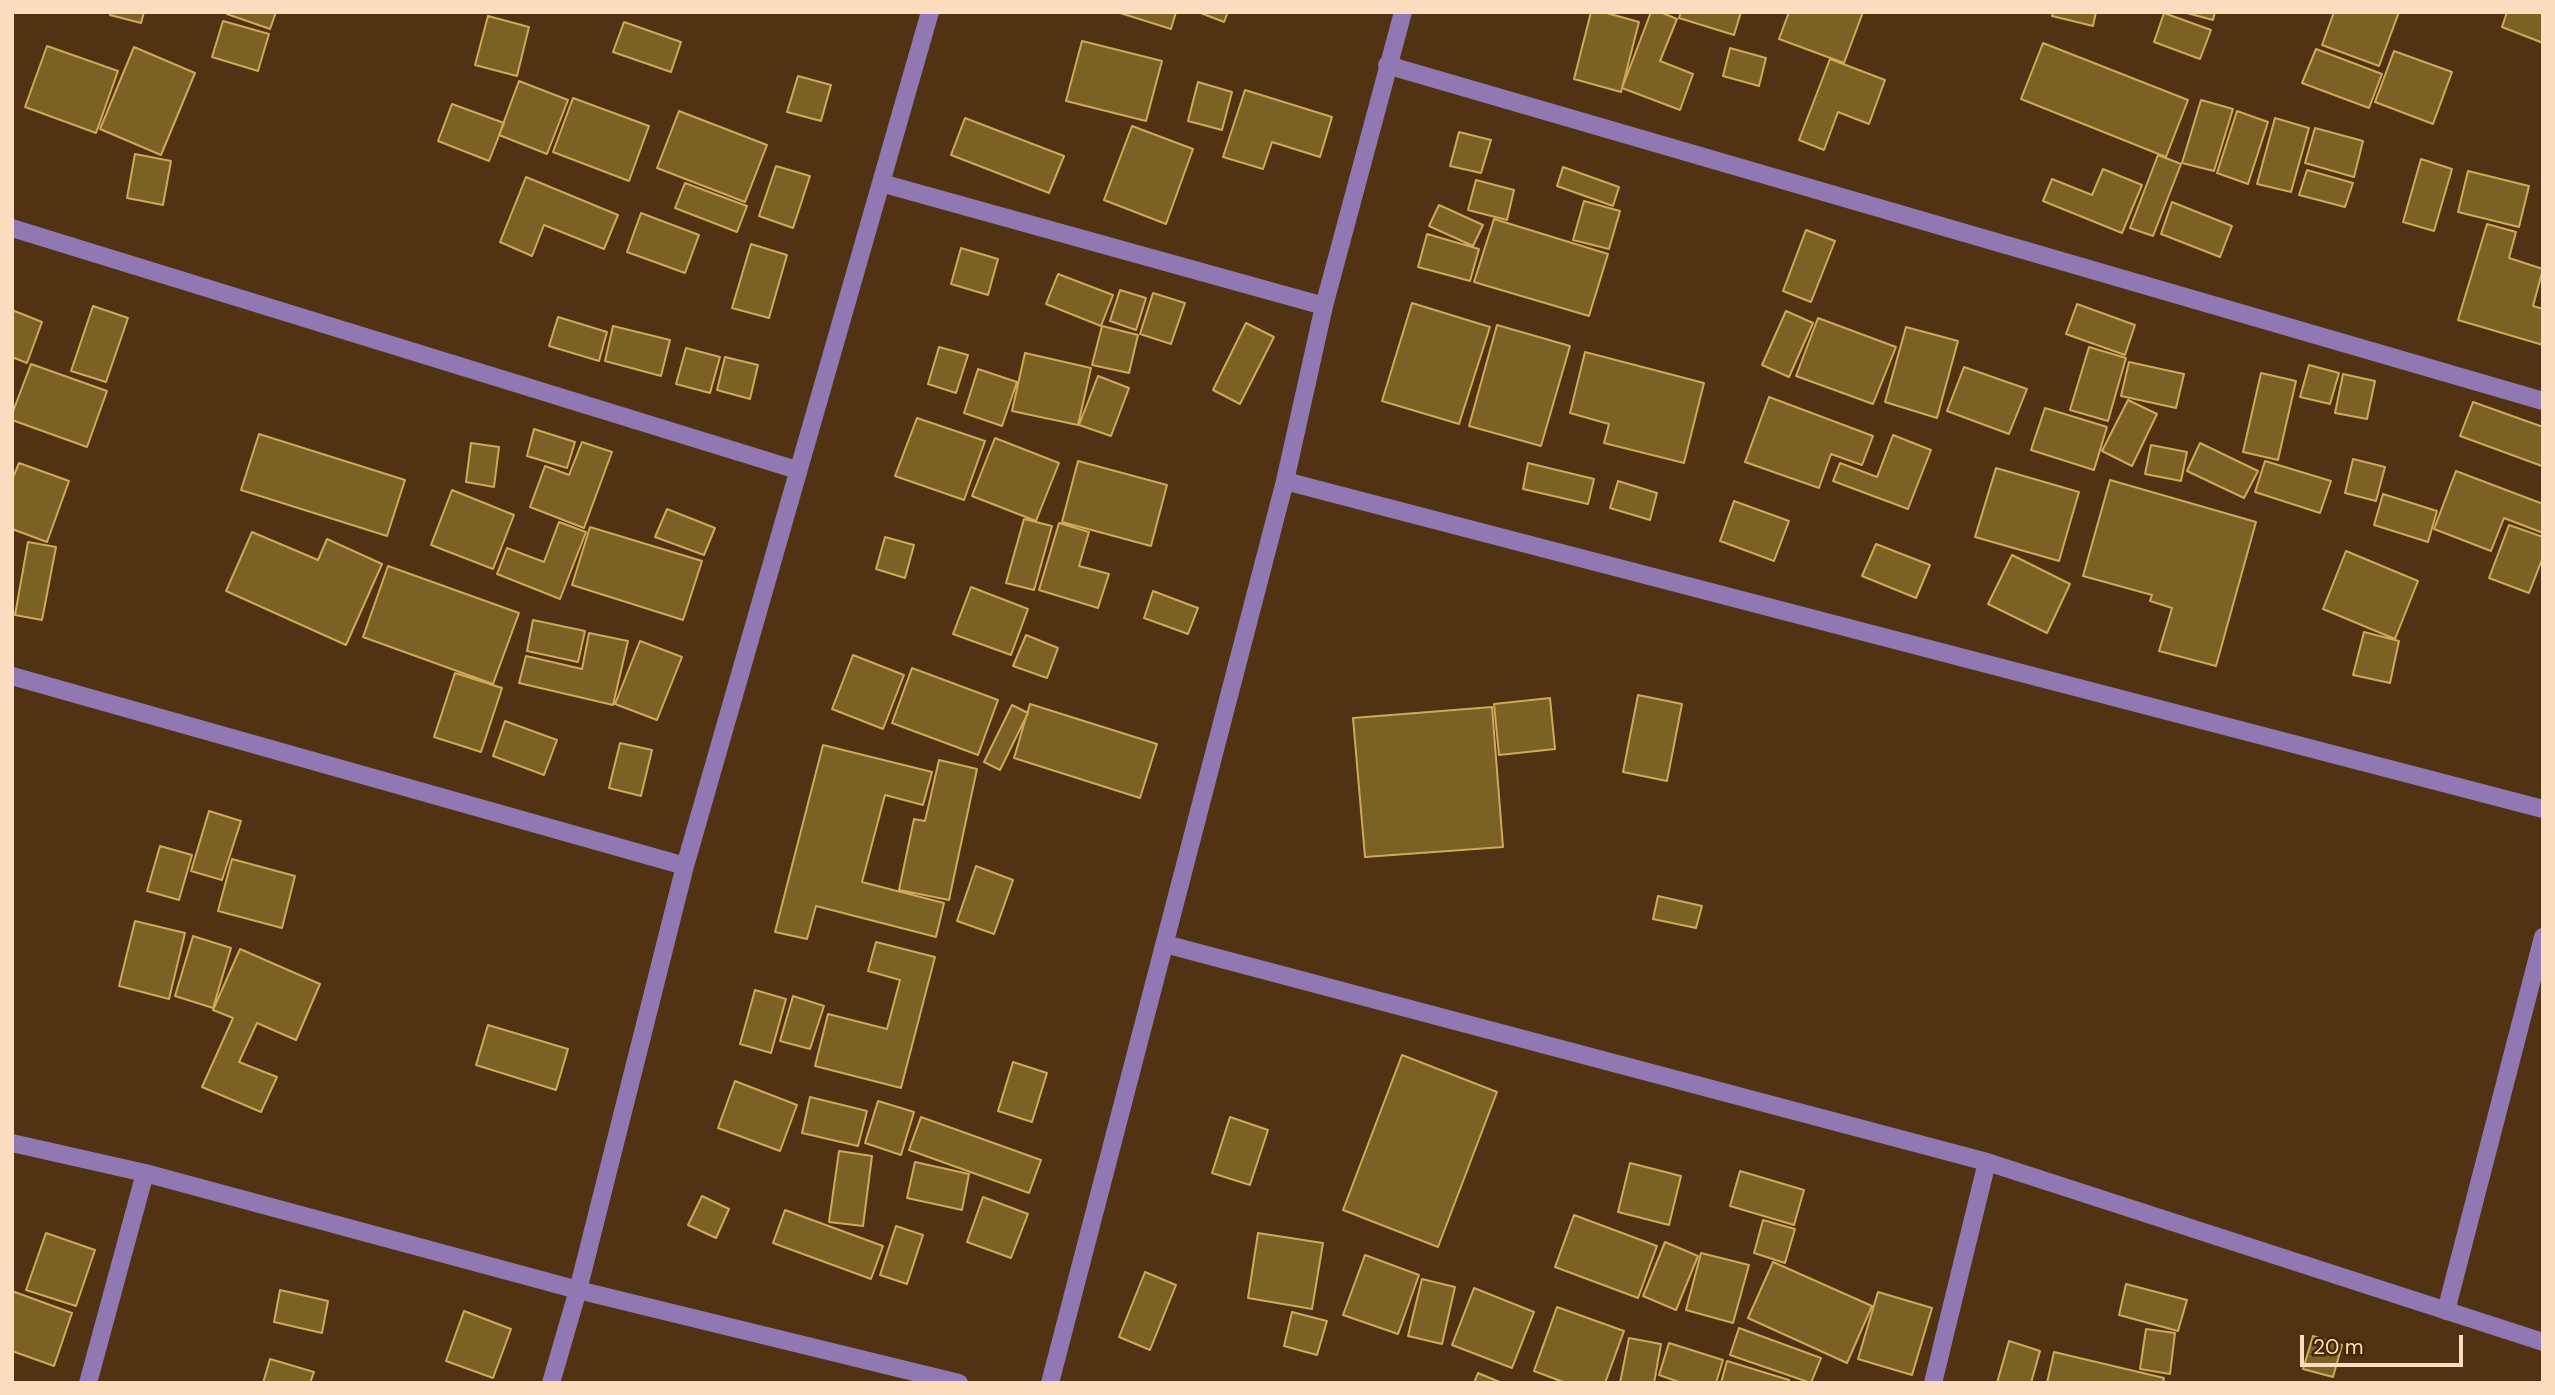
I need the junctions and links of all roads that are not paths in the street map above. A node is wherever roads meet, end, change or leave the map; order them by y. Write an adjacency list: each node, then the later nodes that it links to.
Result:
1 (1403, 12): 3 (street)
2 (928, 13): 4 (street)
3 (1387, 65): 6 (street); 7 (street)
4 (881, 183): 6 (street); 8 (street)
5 (12, 228): 8 (street)
6 (1324, 306): 9 (street)
7 (2543, 401)
8 (797, 470): 12 (street)
9 (1285, 481): 11 (street); 14 (street)
10 (12, 677): 12 (street)
11 (2543, 809)
12 (685, 866): 18 (street)
13 (2543, 937): 19 (street)
14 (1165, 944): 16 (street); 24 (street)
15 (12, 1143): 17 (street)
16 (1987, 1161): 19 (street); 25 (street)
17 (145, 1173): 18 (street); 21 (street)
18 (578, 1290): 22 (street); 23 (street)
19 (2446, 1311): 20 (street)
20 (2543, 1342)
21 (88, 1383)
22 (551, 1383)
23 (959, 1383)
24 (1050, 1383)
25 (1933, 1383)

